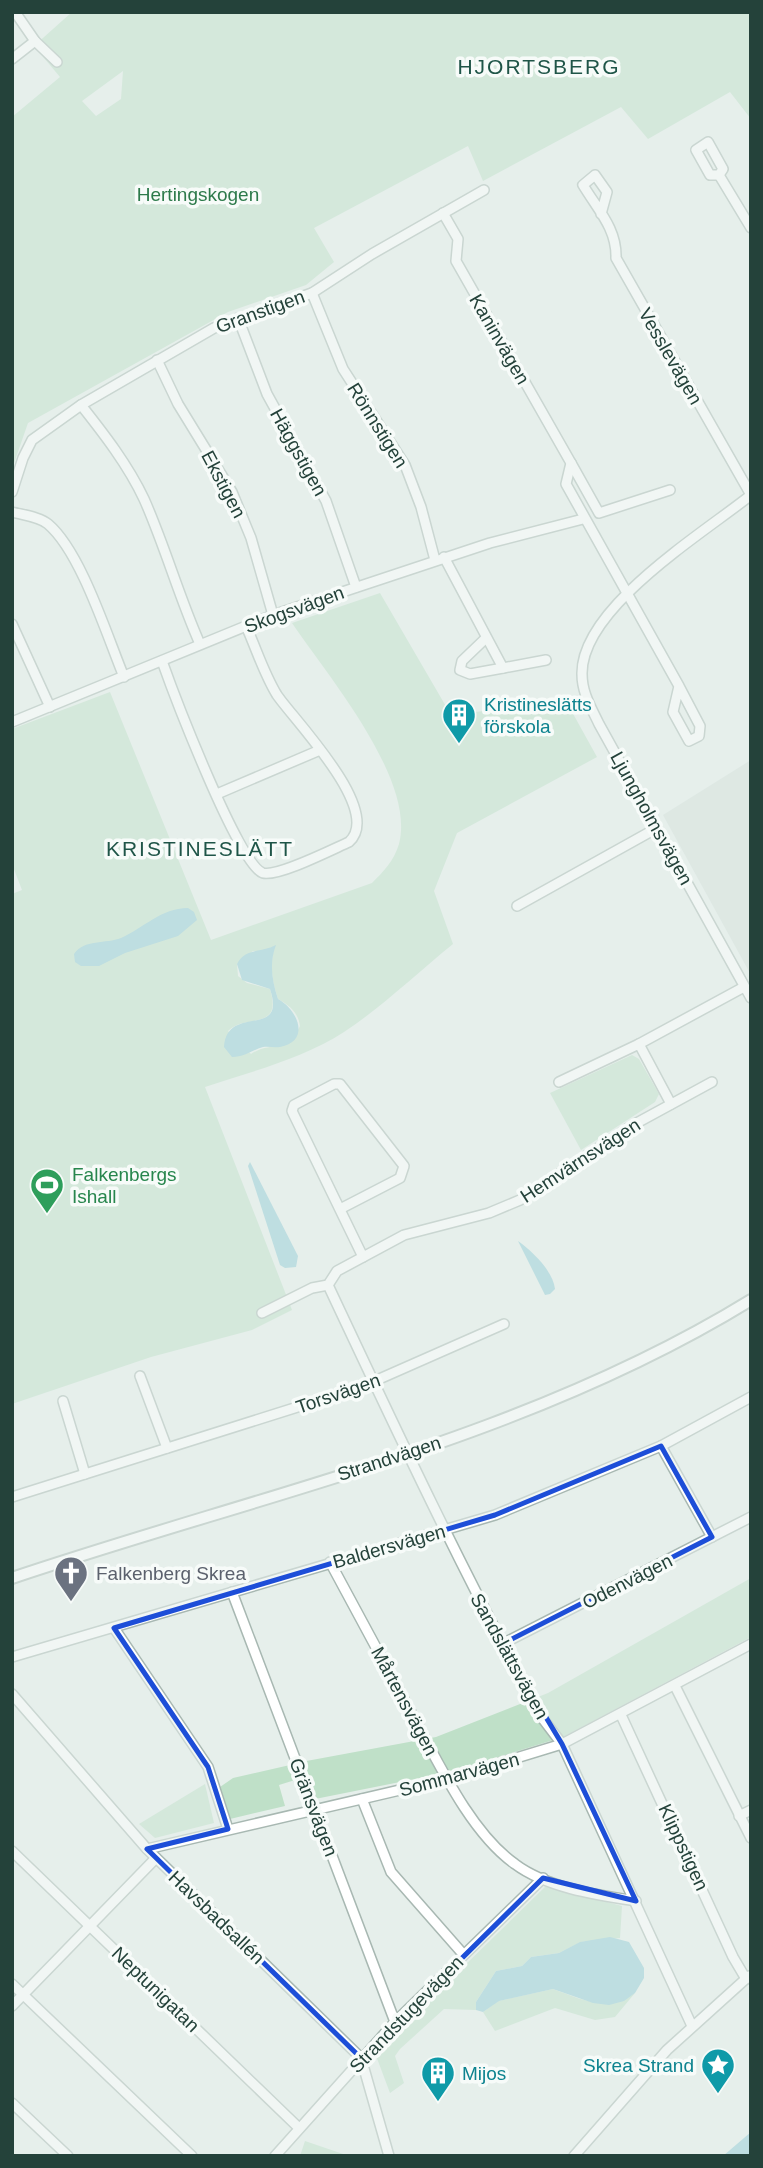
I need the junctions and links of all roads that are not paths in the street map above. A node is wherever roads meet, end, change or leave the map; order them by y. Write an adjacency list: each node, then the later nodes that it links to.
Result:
1 (15, 12): 2 (street)
2 (35, 41): 3 (street); 4 (street)
3 (12, 59)
4 (57, 62)
5 (719, 175): 9 (street)
6 (484, 190): 7 (street, Granstigen)
7 (443, 213): 10 (street, Granstigen); 14 (street, Kaninvägen)
8 (601, 214): 17 (street, Vesslevägen)
9 (751, 228)
10 (312, 293): 11 (street, Granstigen); 20 (street, Rönnstigen)
11 (238, 318): 12 (street, Granstigen); 21 (street, Häggstigen)
12 (157, 360): 13 (street, Granstigen); 23 (street, Ekstigen)
13 (81, 405): 16 (street, Granstigen); 27 (street)
14 (570, 463): 15 (street, Kaninvägen); 19 (street, Kaninvägen)
15 (670, 490)
16 (12, 492)
17 (751, 495): 22 (street, Ljungholmsvägen)
18 (12, 512): 31 (street)
19 (583, 519): 20 (street, Skogsvägen); 22 (street, Kaninvägen)
20 (440, 559): 21 (street, Skogsvägen); 26 (street, Rönnstigen)
21 (356, 587): 23 (street, Skogsvägen)
22 (626, 594): 32 (street, Kaninvägen); 37 (street, Ljungholmsvägen)
23 (273, 615): 25 (street, Skogsvägen)
24 (12, 624): 33 (street)
25 (246, 625): 27 (street, Skogsvägen); 35 (street)
26 (486, 638): 30 (street, Rönnstigen); 30 (street)
27 (200, 644): 28 (street, Skogsvägen)
28 (162, 660): 31 (street, Skogsvägen); 36 (street)
29 (545, 660): 30 (street)
30 (503, 668)
31 (124, 677): 33 (street, Skogsvägen)
32 (679, 686): 32 (street, Kaninvägen)
33 (50, 706): 34 (street, Skogsvägen)
34 (12, 722)
35 (320, 750): 36 (street); 36 (street)
36 (217, 794)
37 (657, 828): 38 (street); 39 (street, Ljungholmsvägen)
38 (517, 905)
39 (740, 989): 40 (street, Ljungholmsvägen); 41 (street)
40 (751, 998)
41 (639, 1044): 42 (street); 44 (street)
42 (559, 1082)
43 (712, 1082): 44 (street, Hemvärnsvägen)
44 (671, 1104): 46 (street, Hemvärnsvägen)
45 (340, 1209): 45 (street); 46 (street)
46 (363, 1257): 47 (street, Hemvärnsvägen)
47 (328, 1285): 49 (street, Hemvärnsvägen); 52 (street, Sandslättsvägen)
48 (751, 1300): 57 (street, Strandvägen)
49 (262, 1313)
50 (504, 1324): 52 (street, Torsvägen)
51 (140, 1376): 56 (street)
52 (374, 1382): 56 (street, Torsvägen); 57 (street, Sandslättsvägen)
53 (751, 1396): 55 (street, Baldersvägen)
54 (63, 1401): 58 (street)
55 (661, 1446): 61 (street, Baldersvägen); 62 (street)
56 (167, 1448): 58 (street, Torsvägen)
57 (409, 1452): 61 (street, Sandslättsvägen); 64 (street, Strandvägen)
58 (85, 1474): 59 (street, Torsvägen)
59 (12, 1497)
60 (751, 1517): 62 (street, Odenvägen)
61 (443, 1530): 63 (street, Baldersvägen); 67 (street, Sandslättsvägen)
62 (712, 1537): 67 (street, Odenvägen)
63 (330, 1562): 65 (street, Baldersvägen); 74 (street, Mårtensvägen)
64 (12, 1578)
65 (232, 1592): 66 (street, Baldersvägen); 76 (street, Gränsvägen)
66 (114, 1628): 69 (street, Baldersvägen); 79 (street)
67 (502, 1644): 73 (street, Sandslättsvägen)
68 (751, 1644): 70 (street, Sommarvägen)
69 (12, 1657)
70 (675, 1686): 72 (street, Sommarvägen); 78 (street)
71 (12, 1694): 81 (street, Havsbadsallén)
72 (621, 1715): 73 (street, Sommarvägen); 88 (street, Klippstigen)
73 (562, 1744): 74 (street, Sommarvägen); 85 (street, Sandslättsvägen)
74 (447, 1779): 75 (street, Sommarvägen); 84 (street, Mårtensvägen)
75 (362, 1799): 76 (street, Sommarvägen); 87 (street)
76 (316, 1809): 79 (street, Sommarvägen); 92 (street, Gränsvägen)
77 (751, 1810): 78 (street)
78 (739, 1816): 80 (street)
79 (228, 1829): 81 (street, Sommarvägen)
80 (751, 1838)
81 (147, 1849): 83 (street, Havsbadsallén)
82 (12, 1851): 86 (street, Neptunigatan)
83 (156, 1858): 86 (street); 94 (street, Havsbadsallén)
84 (542, 1878): 85 (street, Mårtensvägen); 87 (street, Strandstugevägen)
85 (636, 1901): 93 (street, Sandslättsvägen)
86 (89, 1924): 90 (street); 96 (street, Neptunigatan)
87 (463, 1954): 92 (street, Strandstugevägen)
88 (748, 1977): 93 (street)
89 (12, 1984): 90 (street)
90 (23, 1994): 91 (street); 98 (street)
91 (12, 2006)
92 (395, 2022): 94 (street, Strandstugevägen)
93 (692, 2026): 101 (street)
94 (361, 2058): 96 (street, Strandstugevägen); 100 (street, Havsbadsallén)
95 (12, 2103): 97 (street)
96 (299, 2127): 99 (street, Strandstugevägen)
97 (66, 2155)
98 (192, 2156)
99 (275, 2156)
100 (389, 2156)
101 (574, 2156)

